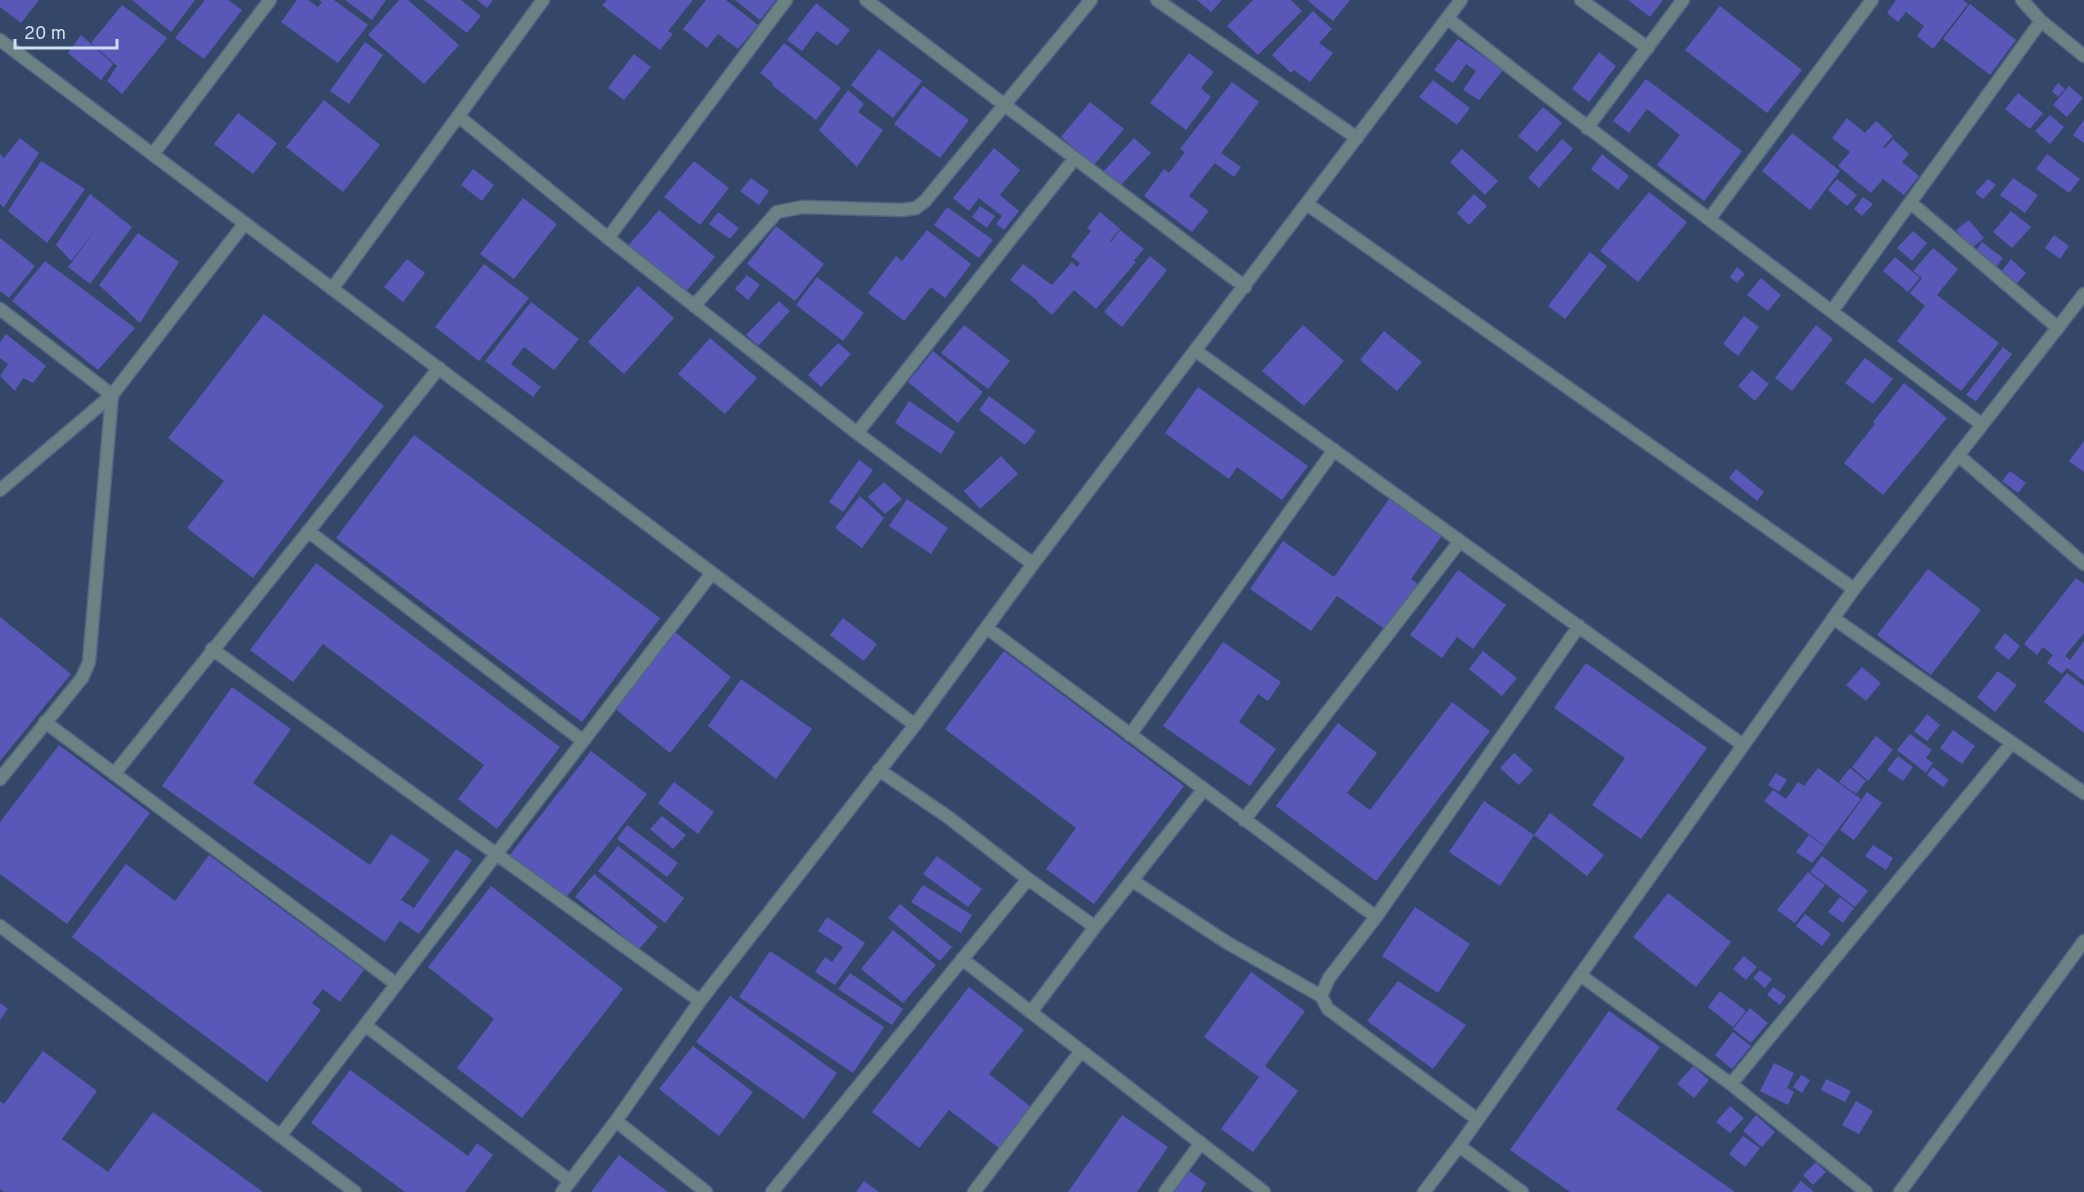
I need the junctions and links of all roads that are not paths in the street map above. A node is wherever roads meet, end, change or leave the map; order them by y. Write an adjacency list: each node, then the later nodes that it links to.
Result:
1 (543, 0): 18 (street)
2 (786, 0): 27 (street)
3 (866, 0): 17 (street)
4 (1091, 0): 17 (street)
5 (1157, 0): 20 (street)
6 (1461, 0): 12 (street)
7 (1581, 0): 15 (street)
8 (1683, 0): 15 (street)
9 (1872, 0): 25 (street)
10 (2022, 0): 13 (street)
11 (266, 1): 21 (street)
12 (1447, 18): 19 (street); 20 (street)
13 (2042, 21): 16 (street); 23 (street)
14 (0, 40): 21 (street)
15 (1648, 48): 19 (street)
16 (2084, 56)
17 (1004, 104): 22 (street); 31 (street)
18 (458, 116): 27 (street); 29 (street)
19 (1587, 128): 25 (street)
20 (1357, 138): 24 (street)
21 (153, 154): 26 (street)
22 (1075, 158): 28 (street); 39 (street)
23 (1911, 203): 33 (street); 34 (street)
24 (1307, 204): 28 (street); 48 (street)
25 (1710, 218): 33 (street)
26 (245, 223): 29 (street); 37 (street)
27 (608, 238): 31 (street)
28 (1245, 287): 35 (street)
29 (332, 289): 36 (street)
30 (2084, 294): 34 (street)
31 (694, 306): 39 (street)
32 (0, 309): 37 (street)
33 (1832, 311): 38 (street)
34 (2058, 328): 38 (street)
35 (1196, 351): 40 (street); 45 (street)
36 (439, 368): 43 (street); 47 (street)
37 (112, 395): 42 (street); 53 (street)
38 (1981, 424): 41 (street)
39 (856, 433): 45 (street)
40 (1334, 450): 44 (street); 55 (street)
41 (1958, 455): 46 (street); 48 (street)
42 (0, 490)
43 (308, 531): 52 (street); 56 (street)
44 (1460, 541): 50 (street); 64 (street)
45 (1033, 564): 51 (street)
46 (2084, 564)
47 (712, 573): 54 (street); 56 (street)
48 (1854, 588): 49 (street)
49 (1833, 618): 57 (street); 58 (street)
50 (1579, 626): 58 (street); 68 (street)
51 (987, 628): 54 (street); 55 (street)
52 (212, 649): 60 (street); 65 (street)
53 (45, 722): 60 (street); 61 (street)
54 (915, 724): 59 (street)
55 (1130, 735): 62 (street)
56 (583, 741): 65 (street)
57 (2011, 744): 63 (street); 80 (street)
58 (1743, 745): 73 (street)
59 (879, 770): 66 (street); 76 (street)
60 (114, 774): 74 (street)
61 (0, 779)
62 (1204, 789): 64 (street); 67 (street)
63 (2084, 794)
64 (1244, 820): 68 (street)
65 (496, 855): 74 (street); 76 (street)
66 (1028, 879): 70 (street); 72 (street)
67 (1133, 881): 70 (street); 75 (street)
68 (1376, 917): 75 (street)
69 (0, 926): 83 (street)
70 (1095, 927): 77 (street)
71 (2084, 941): 97 (street)
72 (962, 959): 77 (street); 90 (street)
73 (1580, 975): 80 (street); 81 (street)
74 (396, 984): 78 (street)
75 (1321, 996): 81 (street)
76 (700, 1001): 82 (street)
77 (1031, 1012): 79 (street)
78 (365, 1025): 83 (street); 86 (street)
79 (1081, 1051): 84 (street); 91 (street)
80 (1731, 1084): 96 (street)
81 (1478, 1119): 85 (street)
82 (616, 1121): 86 (street); 89 (street)
83 (280, 1136): 87 (street)
84 (1201, 1143): 92 (street); 93 (street)
85 (1459, 1146): 94 (street); 95 (street)
86 (570, 1181): 88 (street)
87 (355, 1192)
88 (562, 1192)
89 (706, 1192)
90 (772, 1192)
91 (974, 1192)
92 (1165, 1192)
93 (1264, 1192)
94 (1424, 1192)
95 (1522, 1192)
96 (1866, 1192)
97 (1900, 1192)

